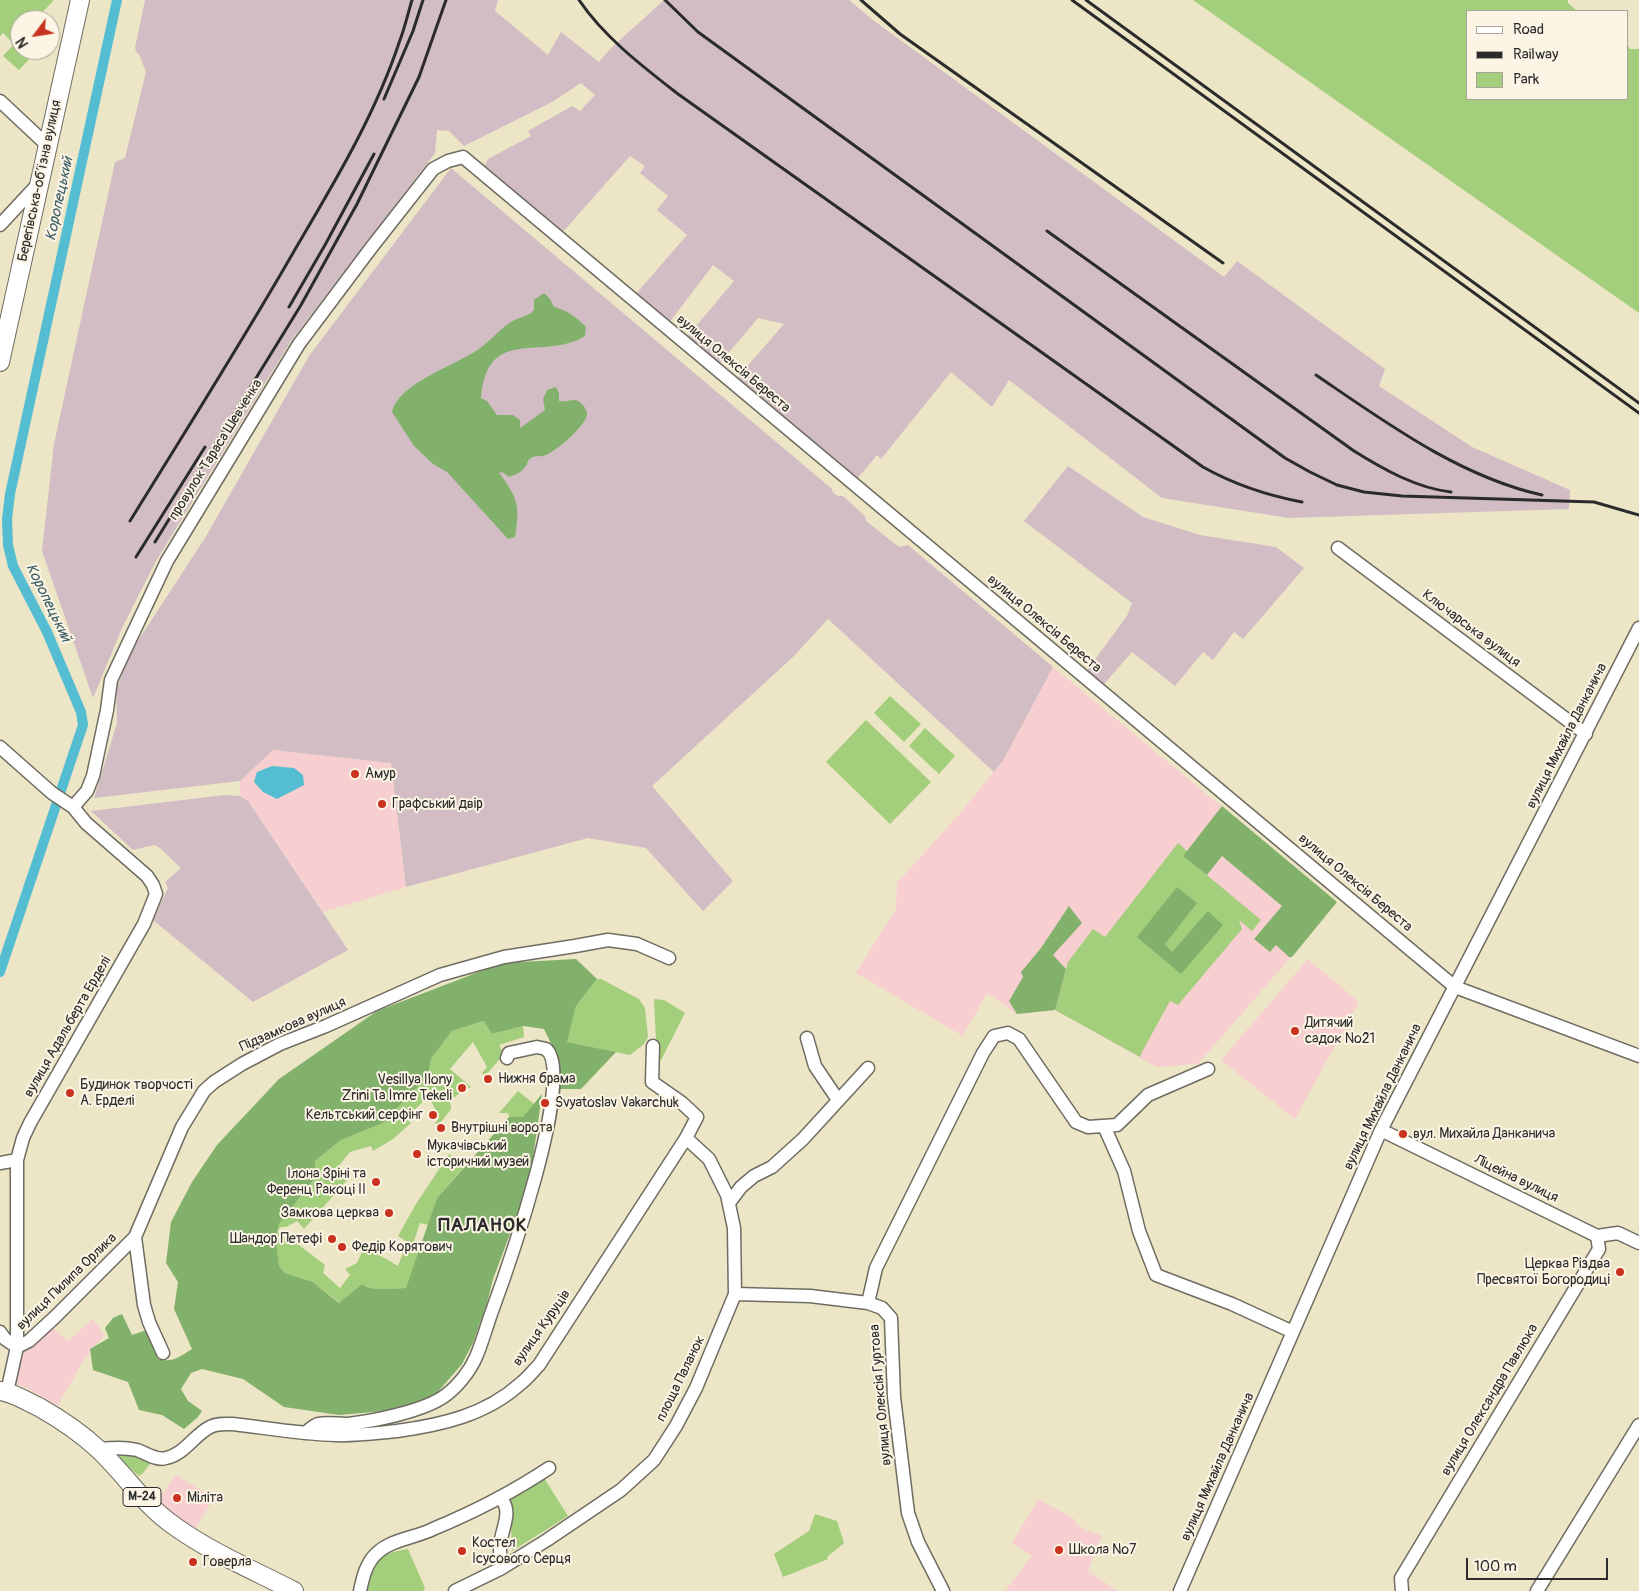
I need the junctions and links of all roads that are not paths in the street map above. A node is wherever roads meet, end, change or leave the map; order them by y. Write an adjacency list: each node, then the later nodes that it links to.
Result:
1 (80, 0): 3 (highway, Берегівська-обʼїзна вулиця)
2 (0, 101): 3 (street)
3 (47, 145): 5 (highway, Берегівська-обʼїзна вулиця)
4 (463, 157): 12 (street, провулок Тараса Шевченка); 14 (street, вулиця Олексія Береста)
5 (40, 181): 6 (street); 7 (highway, Берегівська-обʼїзна вулиця)
6 (0, 225)
7 (0, 362)
8 (1338, 548): 10 (street, Ключарська вулиця)
9 (1639, 628): 10 (street, вулиця Михайла Данканича)
10 (1586, 734): 14 (street, вулиця Михайла Данканича)
11 (0, 747): 12 (street, вулиця Адальберта Ерделі)
12 (70, 805): 25 (street, вулиця Адальберта Ерделі)
13 (669, 958): 29 (street, Підзамкова вулиця)
14 (1455, 986): 17 (street, вулиця Олексія Береста); 23 (street, вулиця Михайла Данканича)
15 (807, 1038): 21 (street)
16 (653, 1046): 24 (street, вулиця Куруців)
17 (1639, 1056)
18 (507, 1058): 39 (street)
19 (868, 1068): 21 (street)
20 (1208, 1069): 22 (street)
21 (838, 1100): 27 (street)
22 (1104, 1126): 32 (street); 34 (street)
23 (1381, 1130): 28 (street, Ліцейна вулиця); 34 (street, вулиця Михайла Данканича)
24 (686, 1138): 27 (street, площа Паланок); 39 (street, вулиця Куруців)
25 (17, 1160): 26 (street); 35 (street, вулиця Адальберта Ерделі)
26 (0, 1163)
27 (729, 1203): 31 (street, площа Паланок)
28 (1597, 1236): 30 (street, Ліцейна вулиця); 49 (street, вулиця Олександра Павлюка)
29 (135, 1237): 35 (street, вулиця Пилипа Орлика); 36 (street)
30 (1639, 1243)
31 (735, 1294): 32 (street, вулиця Олексія Гуртова); 43 (street, площа Паланок)
32 (868, 1303): 47 (street, вулиця Олексія Гуртова)
33 (0, 1332): 35 (street)
34 (1293, 1332): 48 (street, вулиця Михайла Данканича)
35 (17, 1347): 37 (street, вулиця Адальберта Ерделі)
36 (163, 1353)
37 (3, 1392): 40 (highway, М-24)
38 (1639, 1425): 50 (street)
39 (305, 1433): 40 (street, вулиця Куруців)
40 (98, 1449): 44 (highway, М-24)
41 (549, 1468): 42 (street)
42 (500, 1497): 43 (street); 45 (street)
43 (502, 1568): 46 (street, площа Паланок)
44 (294, 1591)
45 (360, 1591)
46 (455, 1591)
47 (943, 1591)
48 (1180, 1591)
49 (1402, 1591)
50 (1537, 1591)

